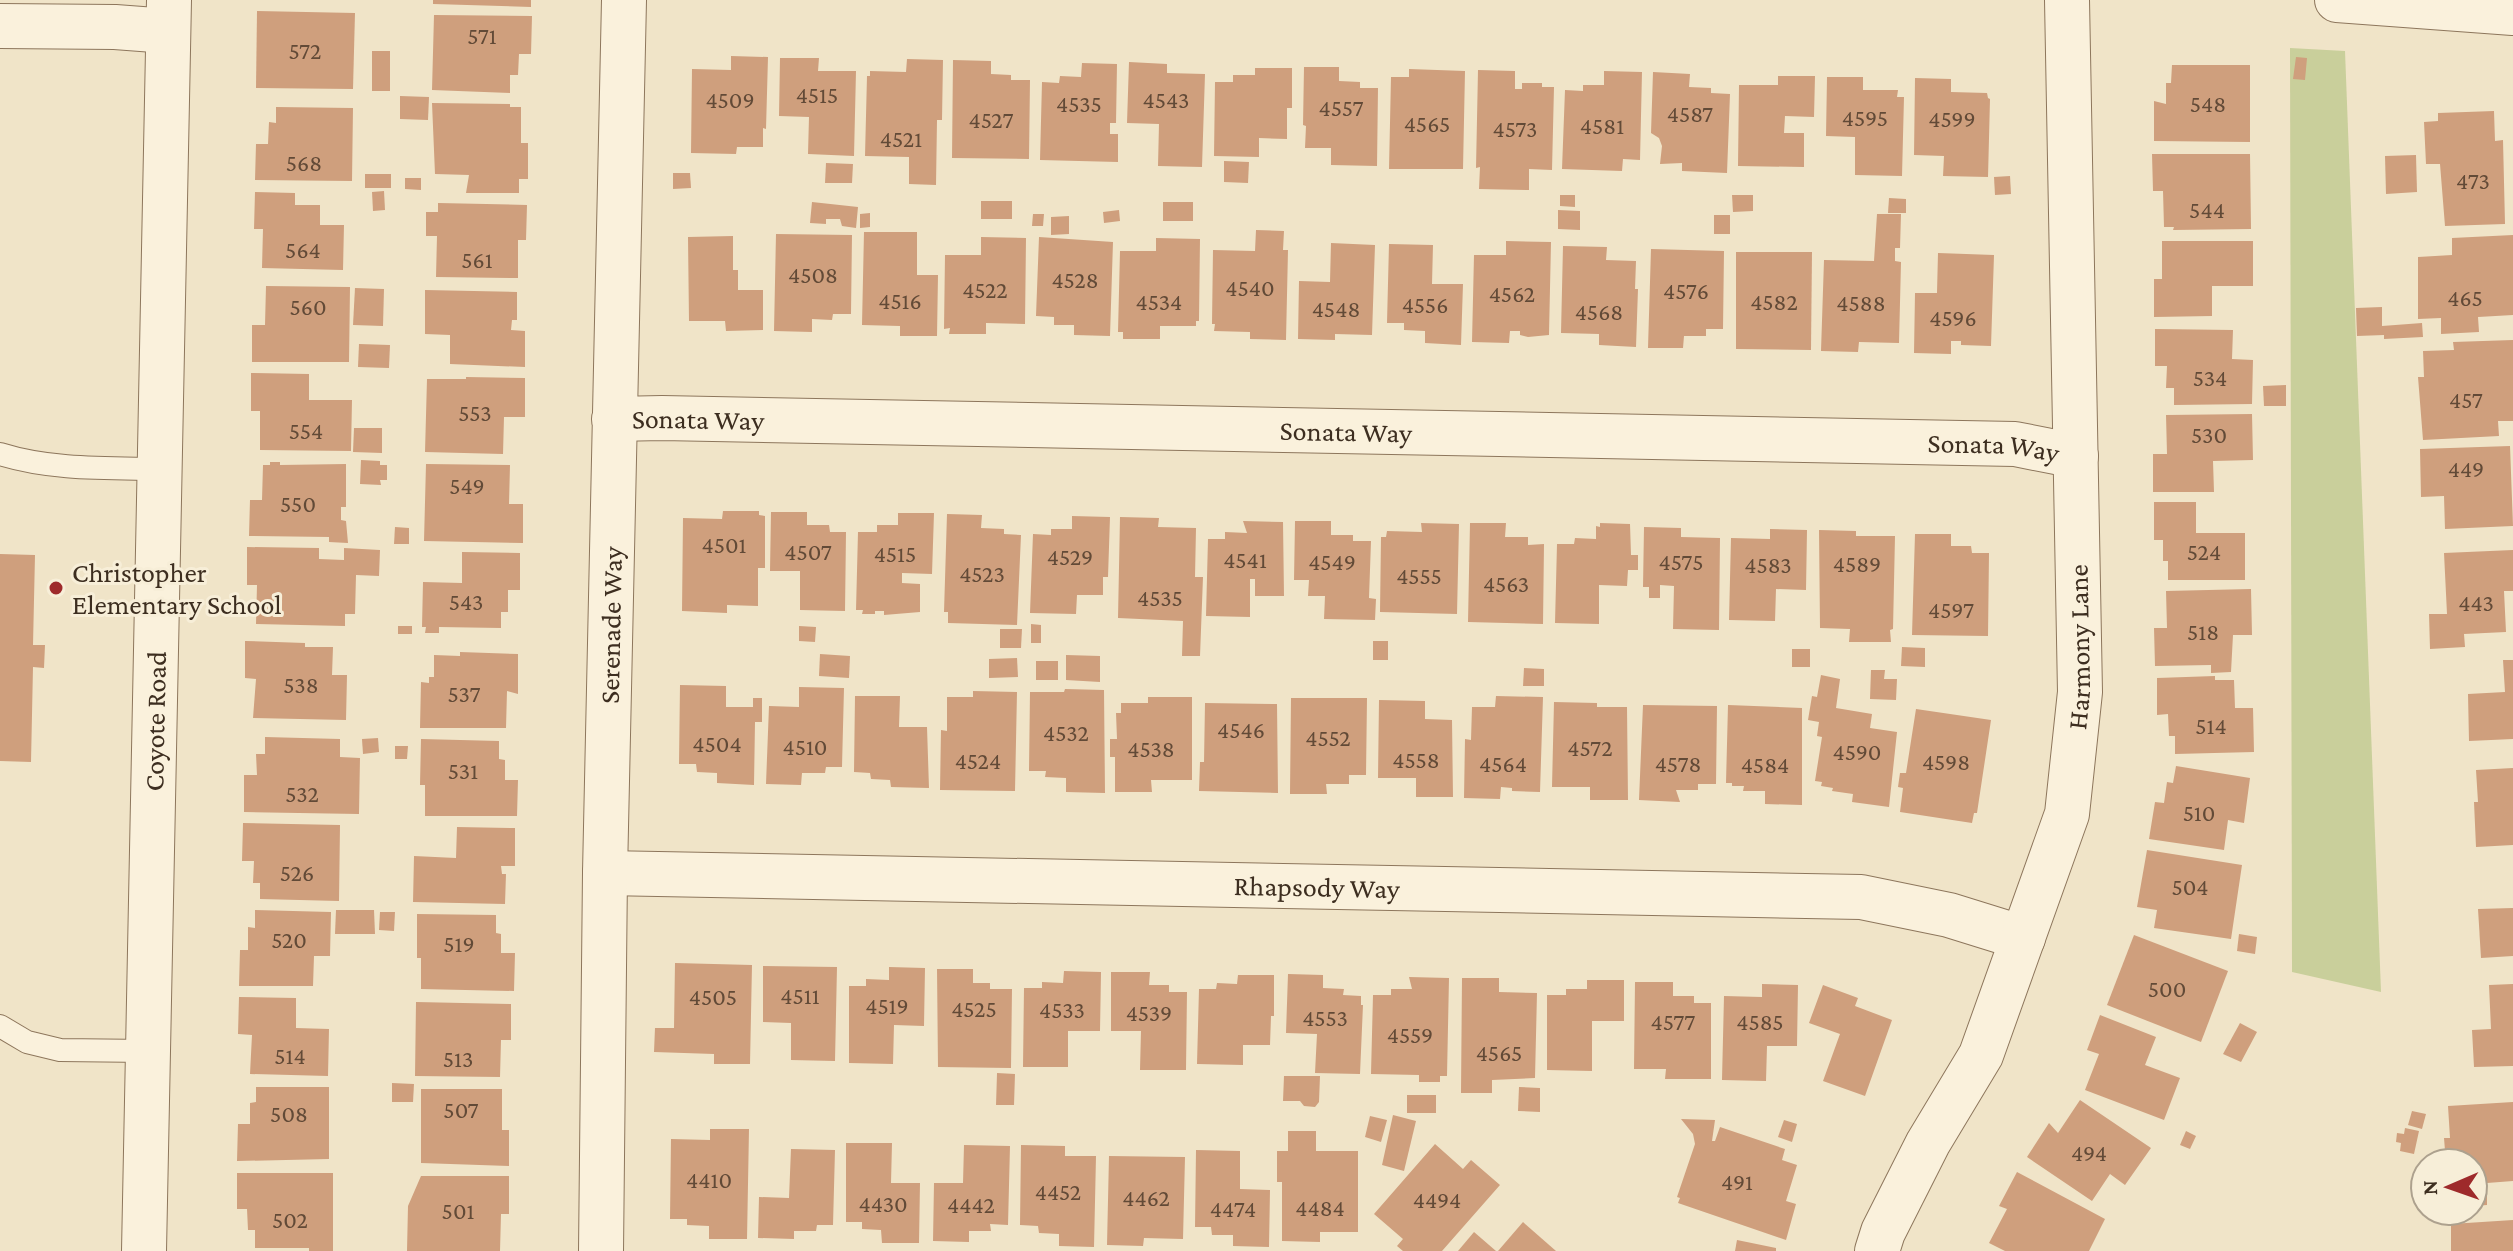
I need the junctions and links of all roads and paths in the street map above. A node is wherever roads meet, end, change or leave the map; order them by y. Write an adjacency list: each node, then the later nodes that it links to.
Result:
1 (624, 0): 7 (street, Serenade Way)
2 (2067, 0): 9 (street, Harmony Lane)
3 (2337, 0): 4 (street)
4 (2513, 13)
5 (168, 15): 6 (street); 10 (street, Coyote Road)
6 (0, 26)
7 (614, 419): 9 (street, Sonata Way); 11 (street, Serenade Way)
8 (0, 454): 10 (lane)
9 (2076, 456): 12 (street, Harmony Lane)
10 (159, 469): 14 (street, Coyote Road)
11 (605, 873): 12 (street, Rhapsody Way); 16 (street, Serenade Way)
12 (2023, 938): 17 (street, Harmony Lane)
13 (0, 1026): 14 (lane)
14 (148, 1051): 15 (street, Coyote Road)
15 (144, 1251)
16 (601, 1251)
17 (1877, 1251)

